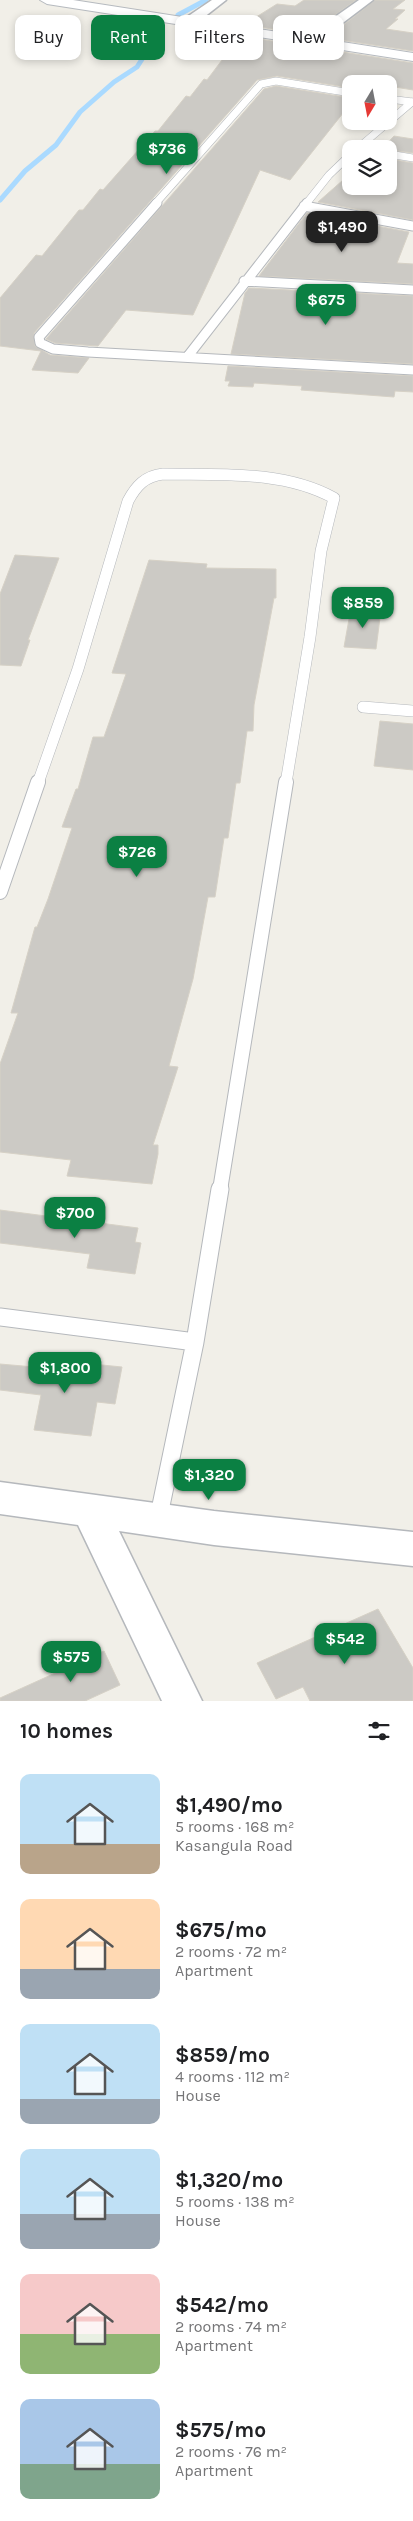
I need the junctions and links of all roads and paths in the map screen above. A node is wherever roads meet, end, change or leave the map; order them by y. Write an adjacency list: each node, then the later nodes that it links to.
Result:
1 (47, 0): 4 (main road)
2 (220, 0): 5 (street)
3 (367, 0): 6 (street)
4 (76, 2): 7 (main road)
5 (199, 15)
6 (344, 17)
7 (175, 20)
8 (344, 46): 9 (main road)
9 (413, 57)
10 (342, 92): 21 (lane)
11 (398, 100): 12 (lane)
12 (413, 102): 13 (lane)
13 (368, 140)
14 (397, 155): 15 (lane)
15 (413, 158)
16 (342, 163): 17 (lane)
17 (304, 206): 18 (lane); 19 (lane)
18 (413, 226)
19 (244, 281): 20 (lane); 21 (lane)
20 (413, 290)
21 (188, 356): 22 (lane)
22 (413, 370)
23 (363, 707): 24 (lane)
24 (413, 711)
25 (0, 892): 27 (lane)
26 (0, 1317): 27 (lane)
27 (195, 1342): 30 (lane)
28 (0, 1498): 29 (street)
29 (89, 1510): 30 (street); 32 (street)
30 (158, 1520): 31 (street)
31 (413, 1549)
32 (182, 1701)

